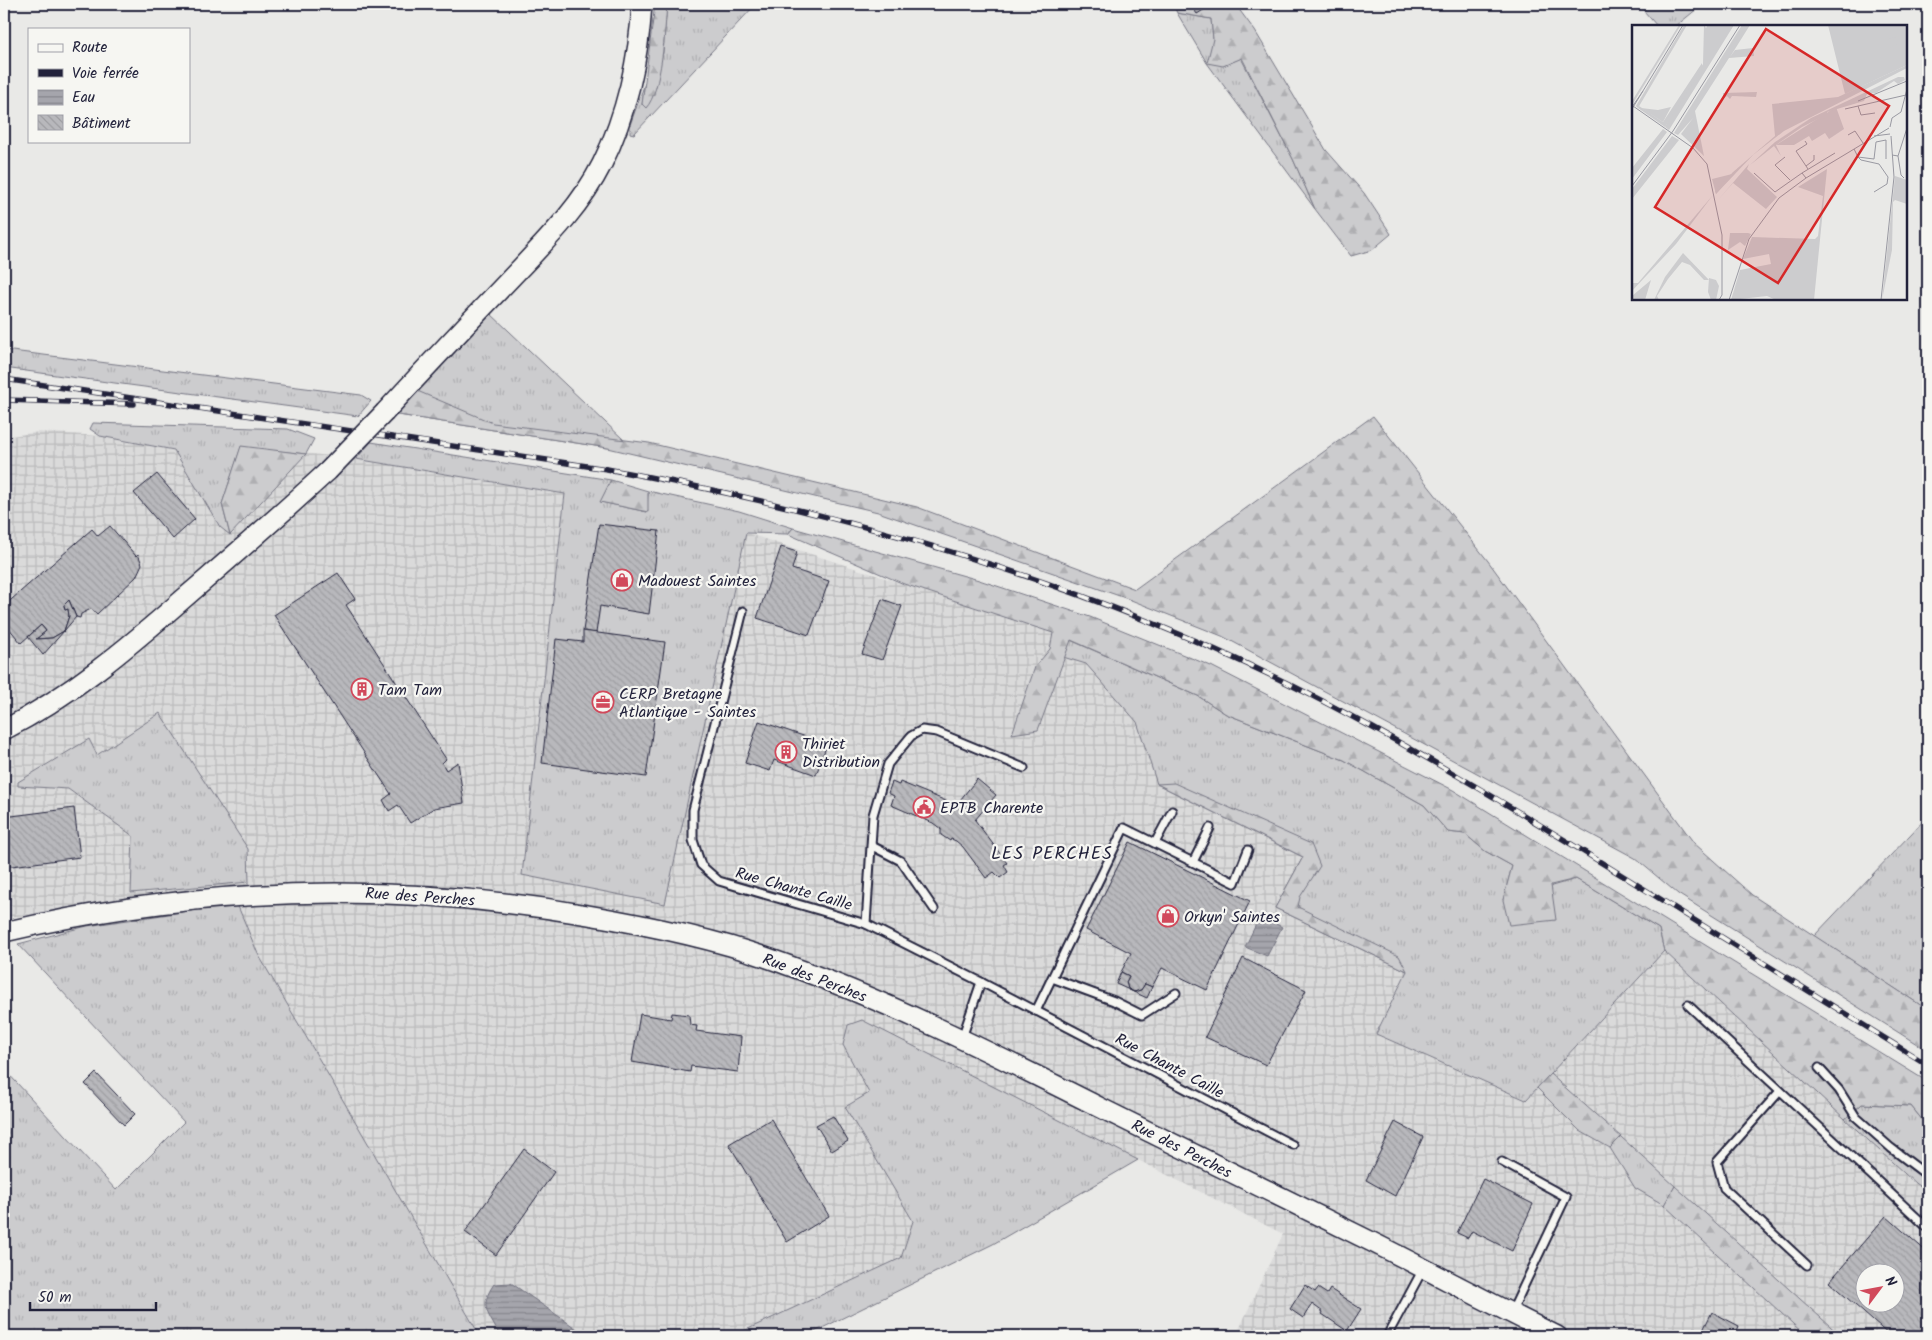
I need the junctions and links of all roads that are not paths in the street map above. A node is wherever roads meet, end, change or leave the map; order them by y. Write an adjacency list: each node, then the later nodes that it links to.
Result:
1 (642, 4): 3 (street, bridge)
2 (743, 611): 12 (lane, Rue Chante Caille)
3 (4, 730)
4 (1024, 768): 8 (lane)
5 (1172, 810): 7 (lane)
6 (1210, 828): 10 (lane)
7 (1155, 843): 10 (lane); 14 (lane)
8 (872, 846): 11 (lane); 12 (lane)
9 (1248, 850): 10 (lane)
10 (1193, 862)
11 (934, 908)
12 (866, 924): 15 (lane, Rue Chante Caille)
13 (4, 932): 19 (street, Rue des Perches)
14 (1052, 978): 16 (lane); 18 (lane)
15 (981, 982): 18 (lane, Rue Chante Caille); 19 (lane)
16 (1176, 993)
17 (1688, 1005): 21 (lane)
18 (1036, 1011): 22 (lane, Rue Chante Caille)
19 (962, 1038): 27 (street, Rue des Perches)
20 (1820, 1068): 24 (lane)
21 (1780, 1091): 25 (lane); 26 (lane)
22 (1293, 1145)
23 (1502, 1162): 28 (lane)
24 (1928, 1176)
25 (1928, 1228)
26 (1807, 1265)
27 (1423, 1269): 28 (street, Rue des Perches); 29 (lane)
28 (1511, 1314): 30 (street, Rue des Perches)
29 (1387, 1336)
30 (1557, 1336)

